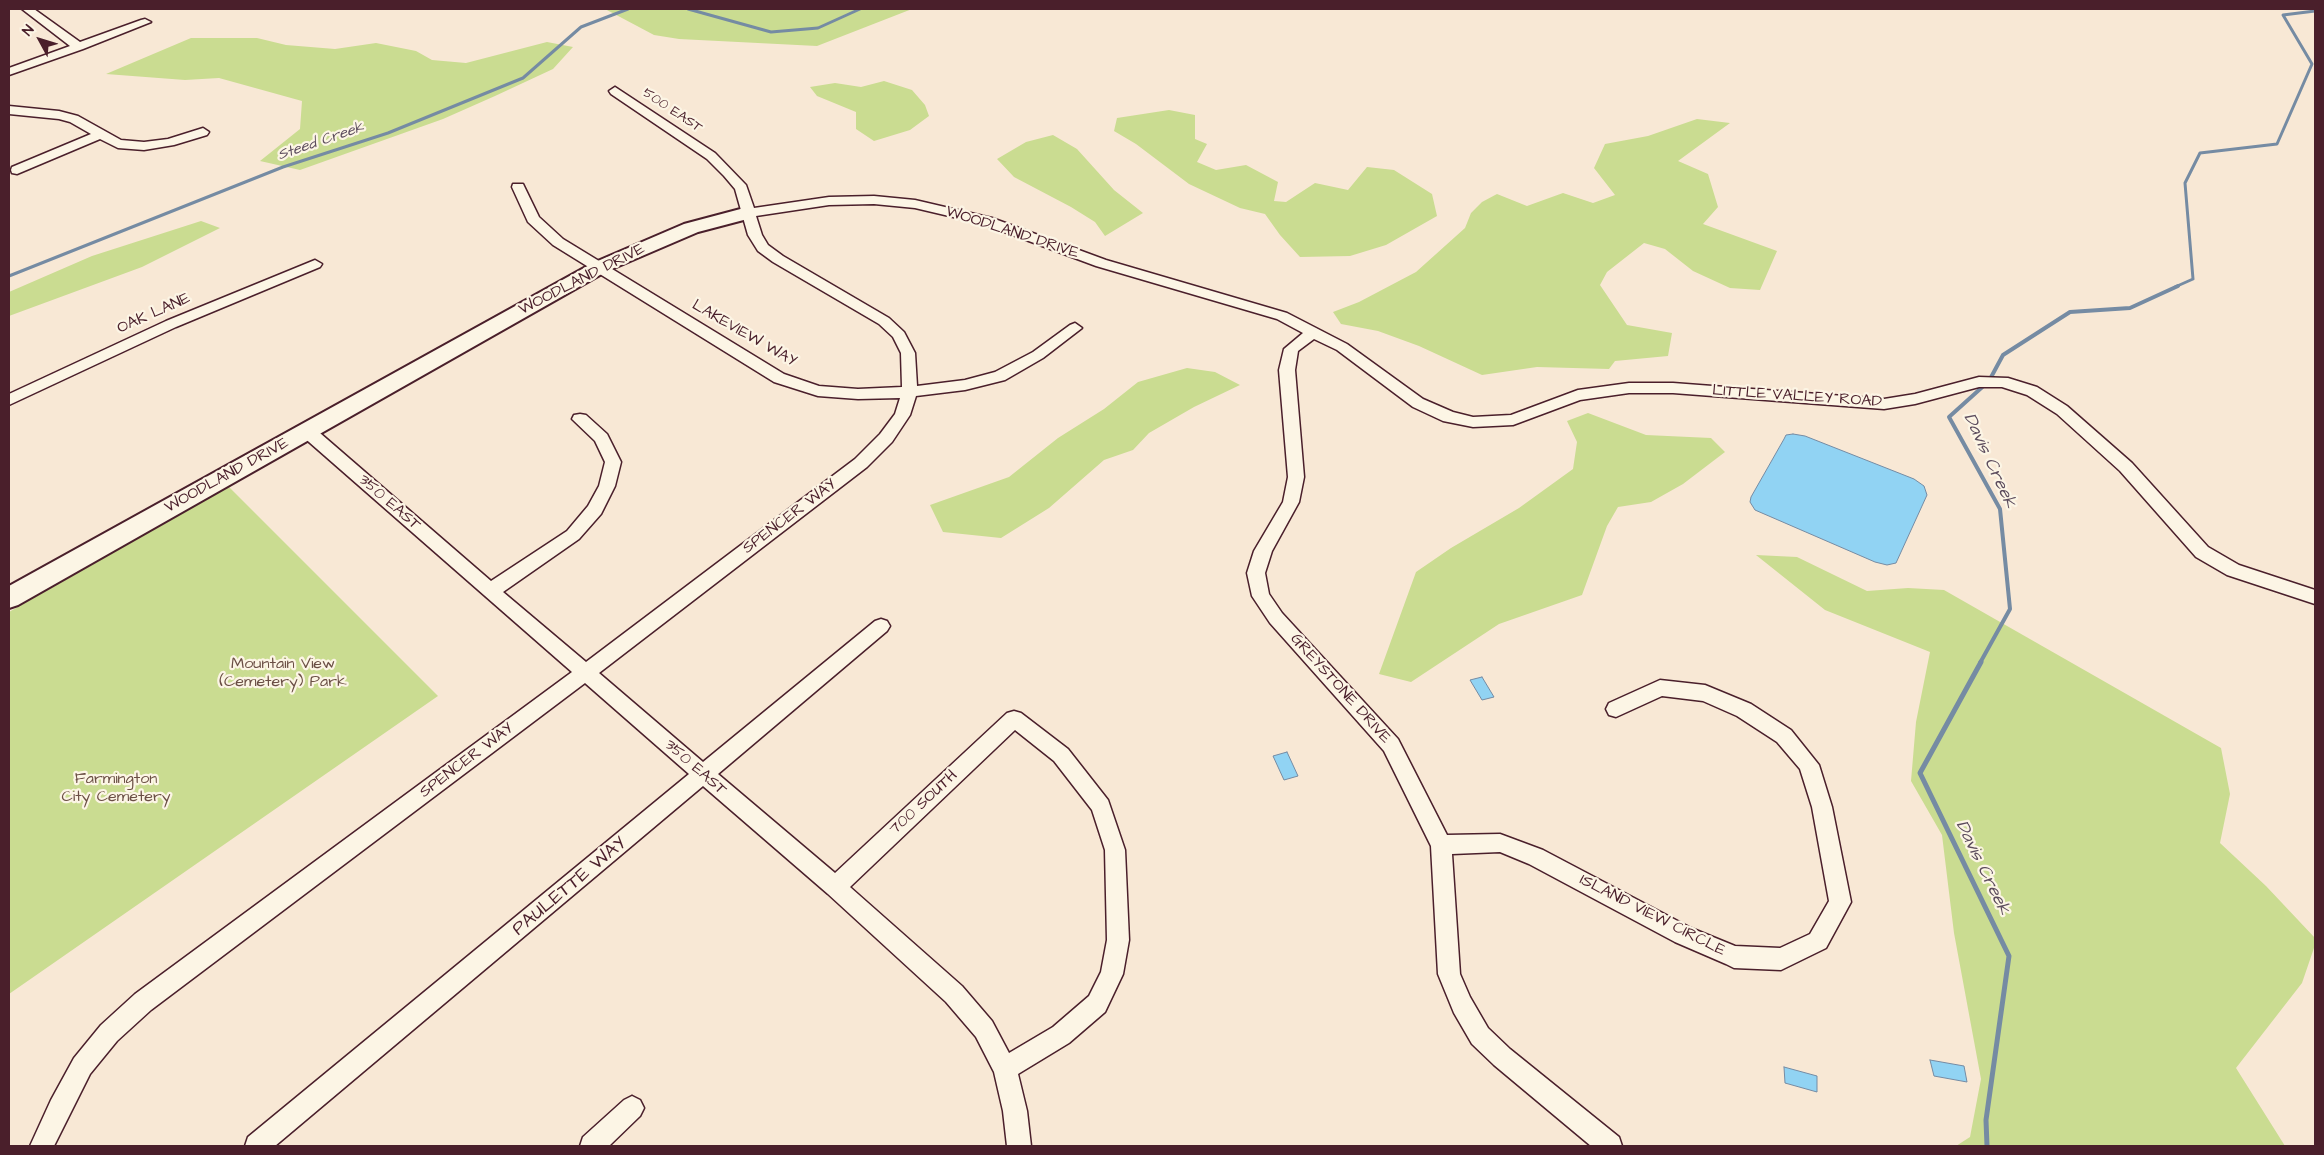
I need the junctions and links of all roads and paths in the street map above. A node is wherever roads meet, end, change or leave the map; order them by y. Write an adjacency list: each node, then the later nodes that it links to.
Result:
1 (27, 9): 3 (street)
2 (145, 22): 3 (street)
3 (79, 47): 4 (street)
4 (9, 72)
5 (615, 91): 11 (street, 500 EAST)
6 (9, 110): 8 (street)
7 (203, 132): 8 (street)
8 (101, 134): 9 (street)
9 (17, 170)
10 (518, 187): 13 (street, LAKEVIEW WAY)
11 (748, 212): 13 (street, WOODLAND DRIVE); 15 (street, WOODLAND DRIVE); 16 (street, 500 EAST)
12 (315, 264): 17 (street, OAK LANE)
13 (600, 267): 16 (street, LAKEVIEW WAY); 20 (street, WOODLAND DRIVE)
14 (1075, 328): 16 (street, LAKEVIEW WAY)
15 (1313, 332): 18 (street, WOODLAND DRIVE); 28 (street, GREYSTONE DRIVE)
16 (910, 392): 25 (street, SPENCER WAY)
17 (9, 400)
18 (1418, 404): 22 (street, LITTLE VALLEY ROAD)
19 (580, 419): 21 (street)
20 (308, 431): 21 (street, 350 EAST); 23 (street, WOODLAND DRIVE)
21 (490, 591): 25 (street, 350 EAST)
22 (2315, 597)
23 (9, 598)
24 (881, 626): 27 (street, PAULETTE WAY)
25 (585, 673): 27 (street, 350 EAST); 32 (street, SPENCER WAY)
26 (1616, 709): 28 (street, ISLAND VIEW CIRCLE)
27 (703, 776): 29 (street, 350 EAST); 33 (street, PAULETTE WAY)
28 (1441, 845): 36 (street, GREYSTONE DRIVE)
29 (835, 887): 30 (street, 350 EAST); 30 (street, 700 SOUTH)
30 (1005, 1069): 35 (street, 350 EAST)
31 (632, 1108): 34 (street)
32 (42, 1146)
33 (257, 1146)
34 (592, 1146)
35 (1019, 1146)
36 (1610, 1146)

